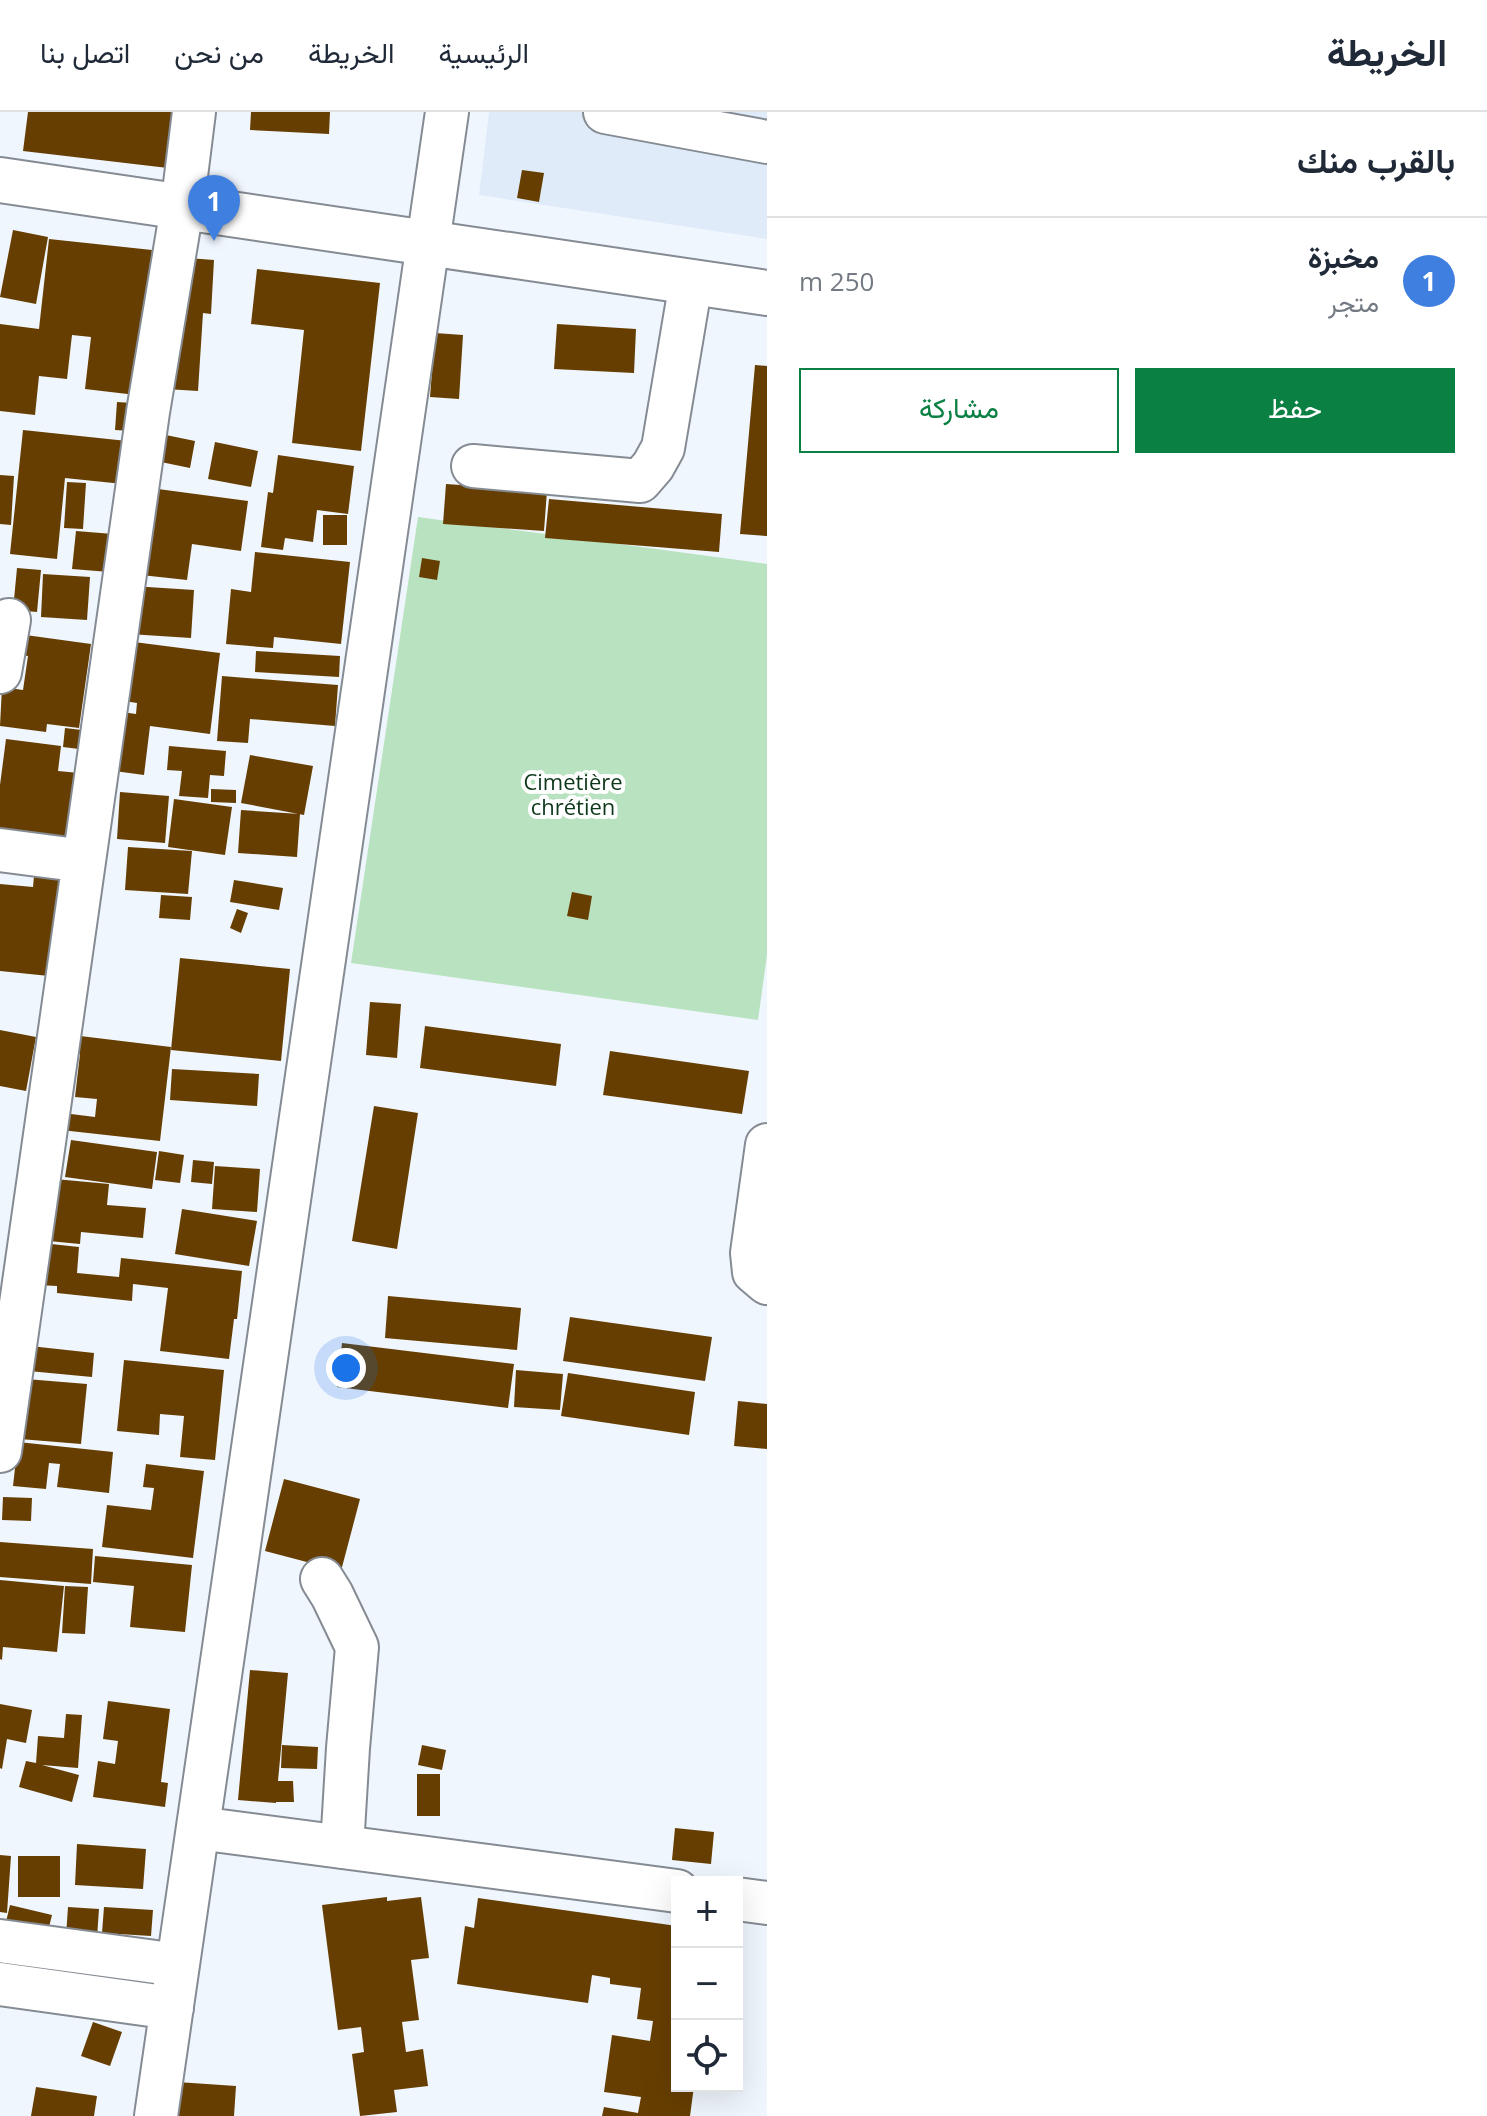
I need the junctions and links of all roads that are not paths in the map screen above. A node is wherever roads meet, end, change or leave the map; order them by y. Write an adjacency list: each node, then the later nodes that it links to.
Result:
1 (194, 112): 6 (street)
2 (447, 112): 7 (street)
3 (605, 112): 4 (street)
4 (767, 142)
5 (0, 180): 6 (main road)
6 (182, 208): 7 (main road); 14 (street)
7 (428, 244): 8 (main road); 19 (street)
8 (691, 282): 9 (main road); 10 (street)
9 (767, 293)
10 (473, 466)
11 (9, 620): 12 (street)
12 (0, 672)
13 (0, 850): 14 (street)
14 (84, 861): 17 (street)
15 (767, 1145): 16 (street)
16 (767, 1283)
17 (0, 1451)
18 (322, 1579): 20 (street)
19 (198, 1828): 20 (street); 25 (street)
20 (342, 1847): 21 (street)
21 (671, 1890)
22 (743, 1900): 23 (street)
23 (767, 1903)
24 (0, 1941): 25 (street)
25 (178, 1965): 27 (street)
26 (0, 1984): 27 (street)
27 (172, 2008): 28 (street)
28 (156, 2116)

